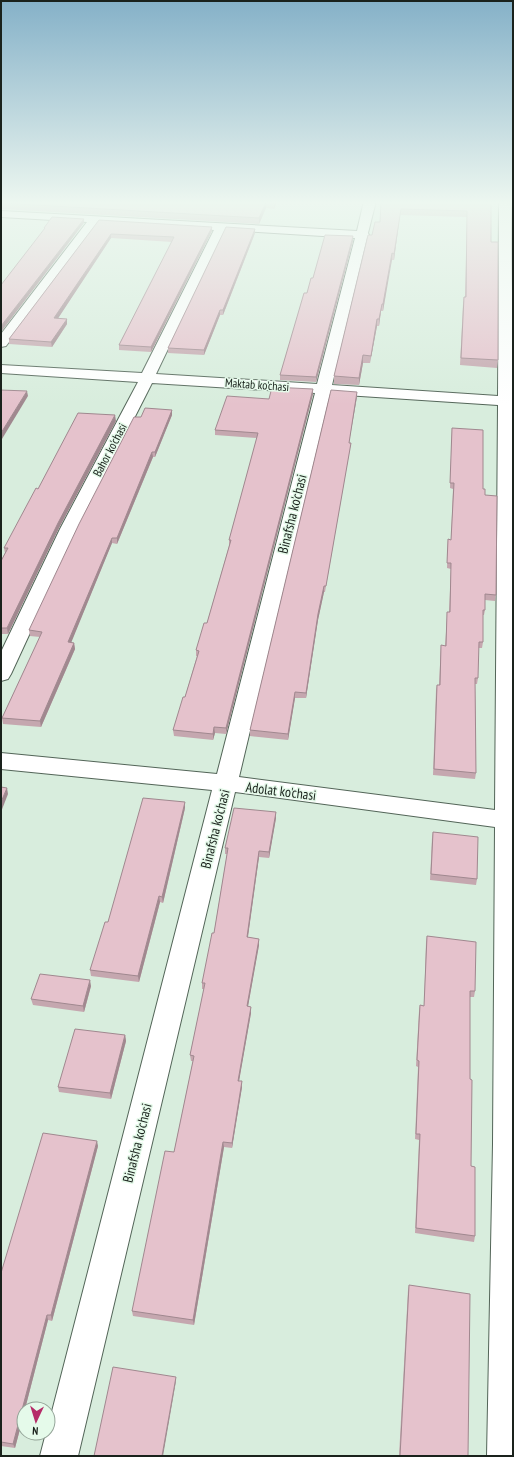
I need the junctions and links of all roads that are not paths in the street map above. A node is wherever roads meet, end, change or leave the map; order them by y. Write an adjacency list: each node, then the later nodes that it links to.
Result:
1 (57, 269): 5 (street)
2 (200, 269): 7 (street, Bahor ko'chasi)
3 (354, 269): 8 (street, Binafsha ko'chasi)
4 (506, 269): 9 (street)
5 (1, 342)
6 (1, 369): 7 (street, Maktab ko'chasi)
7 (147, 378): 8 (street, Maktab ko'chasi); 10 (street, Bahor ko'chasi)
8 (323, 389): 9 (street, Maktab ko'chasi); 12 (street, Binafsha ko'chasi)
9 (509, 401): 13 (street)
10 (1, 674)
11 (1, 761): 12 (street, Adolat ko'chasi)
12 (226, 783): 13 (street, Adolat ko'chasi); 14 (street, Binafsha ko'chasi)
13 (510, 821): 15 (street)
14 (59, 1456)
15 (506, 1456)

